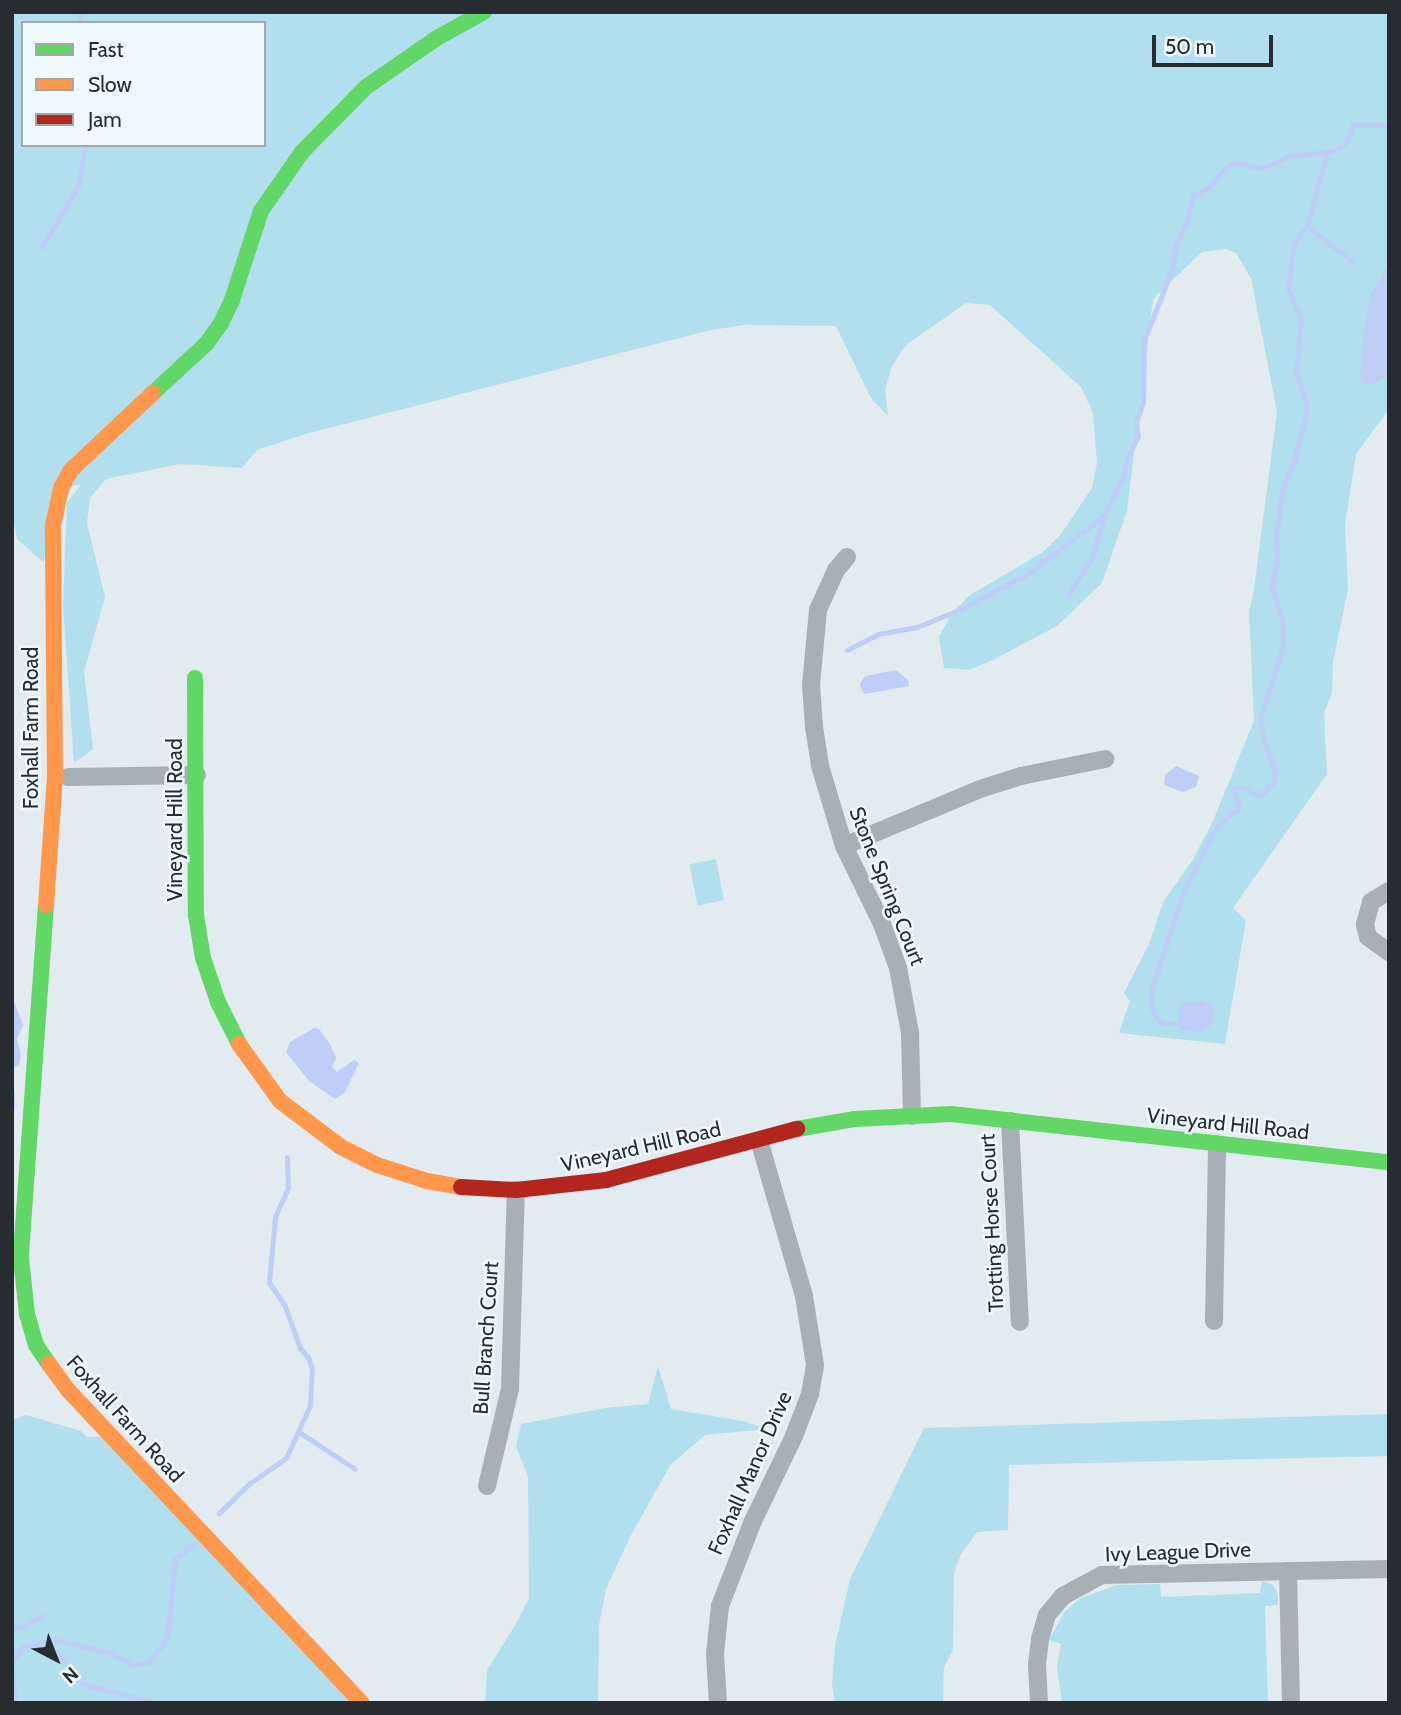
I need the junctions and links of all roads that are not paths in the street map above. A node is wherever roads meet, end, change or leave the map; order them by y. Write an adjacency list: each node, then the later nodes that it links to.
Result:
1 (484, 12): 21 (street, Foxhall Farm Road)
2 (847, 557): 7 (street, Stone Spring Court)
3 (195, 678): 5 (street, Vineyard Hill Road)
4 (1105, 759): 7 (street)
5 (197, 775): 6 (street); 15 (street, Vineyard Hill Road)
6 (68, 777)
7 (844, 846): 10 (street, Stone Spring Court)
8 (1389, 891): 9 (street)
9 (1389, 952)
10 (912, 1116): 11 (street, Vineyard Hill Road); 12 (street, Vineyard Hill Road)
11 (1010, 1121): 13 (street, Vineyard Hill Road); 17 (street, Trotting Horse Court)
12 (759, 1140): 15 (street, Vineyard Hill Road); 22 (street, Foxhall Manor Drive)
13 (1217, 1144): 14 (street, Vineyard Hill Road); 16 (street)
14 (1389, 1162)
15 (516, 1190): 18 (street, Bull Branch Court)
16 (1214, 1321)
17 (1020, 1322)
18 (487, 1486)
19 (1389, 1569): 20 (street, Ivy League Drive)
20 (1288, 1571): 23 (street, Ivy League Drive); 24 (street)
21 (362, 1703)
22 (718, 1703)
23 (1039, 1703)
24 (1291, 1703)

